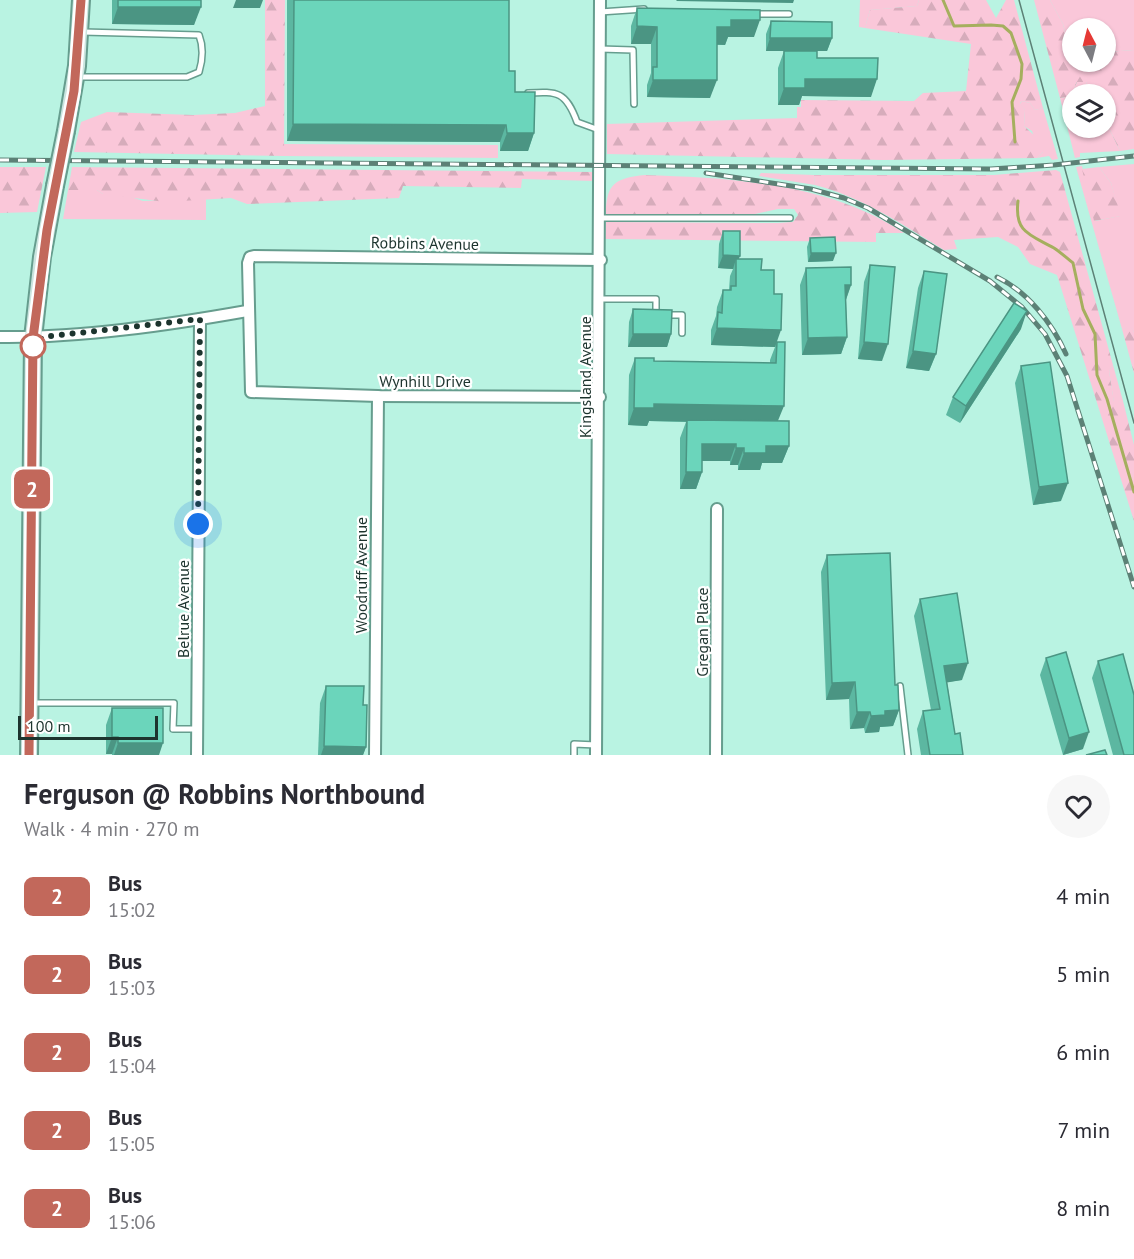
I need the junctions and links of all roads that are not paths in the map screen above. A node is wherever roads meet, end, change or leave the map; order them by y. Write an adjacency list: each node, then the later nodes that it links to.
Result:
1 (81, 0): 6 (street)
2 (600, 6): 3 (lane); 7 (street, Kingsland Avenue)
3 (656, 9)
4 (745, 14): 5 (lane)
5 (789, 14)
6 (79, 32): 8 (street); 8 (lane)
7 (600, 49): 10 (lane); 11 (street, Kingsland Avenue)
8 (75, 77): 20 (street, bridge)
9 (524, 93): 11 (lane)
10 (634, 104)
11 (601, 130): 12 (street, Kingsland Avenue)
12 (601, 218): 13 (lane); 14 (street, Kingsland Avenue)
13 (790, 218)
14 (601, 260): 15 (street, Kingsland Avenue); 16 (street, Robbins Avenue)
15 (600, 299): 18 (lane); 22 (street, Kingsland Avenue)
16 (247, 311): 17 (street); 21 (street, Wynhill Drive)
17 (200, 319): 20 (street); 26 (street, Belrue Avenue)
18 (682, 333)
19 (0, 337): 20 (street)
20 (33, 338): 25 (street)
21 (378, 396): 22 (street, Wynhill Drive); 30 (street, Woodruff Avenue)
22 (600, 397): 27 (street, Kingsland Avenue)
23 (717, 509): 32 (street, Gregan Place)
24 (900, 686): 33 (lane)
25 (29, 703): 26 (lane); 28 (street)
26 (197, 729): 29 (street, Belrue Avenue)
27 (596, 750): 31 (lane)
28 (29, 755)
29 (197, 755)
30 (375, 755)
31 (574, 755)
32 (716, 755)
33 (908, 755)

